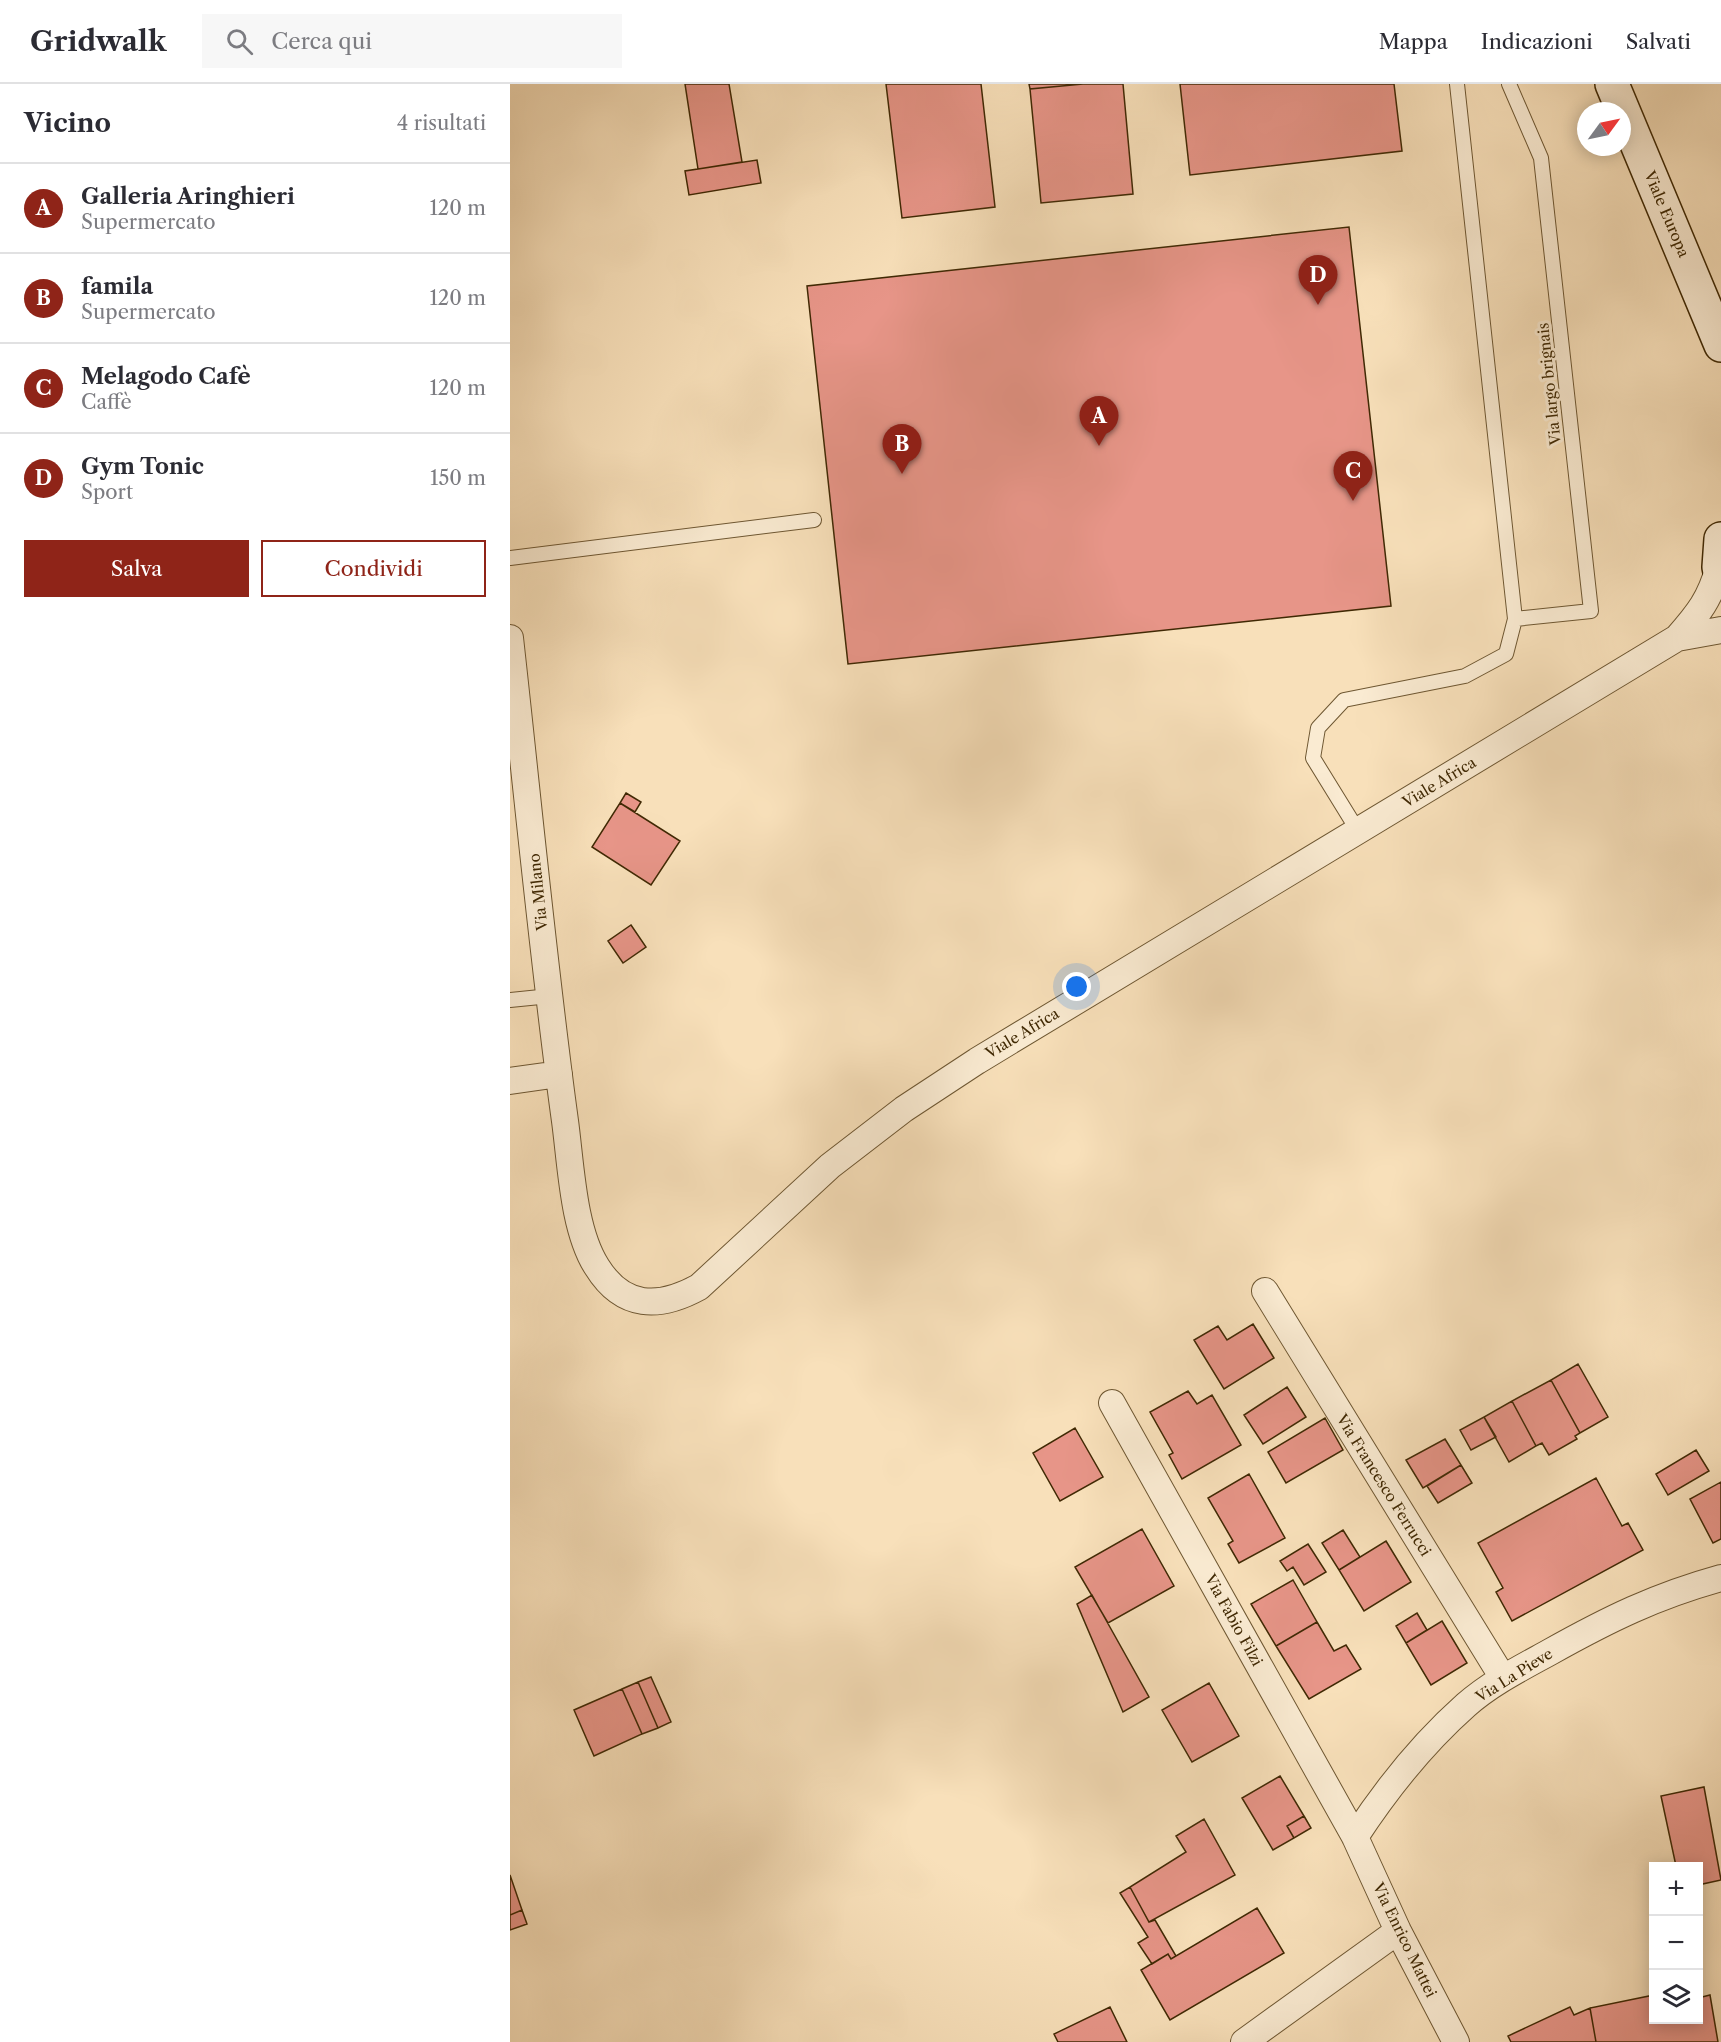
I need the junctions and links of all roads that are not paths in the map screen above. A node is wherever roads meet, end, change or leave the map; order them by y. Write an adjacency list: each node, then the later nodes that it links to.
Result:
1 (1456, 84): 8 (lane)
2 (1509, 84): 8 (lane, Via largo brignais)
3 (1612, 84): 4 (street, Viale Europa)
4 (1721, 345)
5 (814, 520): 6 (lane)
6 (510, 558)
7 (1720, 561): 10 (street, Viale Africa)
8 (1515, 620): 12 (lane)
9 (1721, 630): 10 (street, Viale Africa)
10 (1677, 638): 12 (street, Viale Africa)
11 (510, 640): 13 (street, Via Milano)
12 (1358, 831): 15 (street, Viale Africa)
13 (550, 996): 14 (lane); 15 (street, Via Milano)
14 (510, 1000)
15 (559, 1074): 16 (street)
16 (510, 1081)
17 (1265, 1292): 20 (street, Via Francesco Ferrucci)
18 (1112, 1403): 21 (street, Via Fabio Filzi)
19 (1721, 1578): 20 (street, Via La Pieve)
20 (1503, 1678): 21 (street, Via La Pieve)
21 (1355, 1837): 22 (street, Via Enrico Mattei)
22 (1398, 1931): 23 (street); 24 (street, Via Enrico Mattei)
23 (1244, 2042)
24 (1456, 2042)

